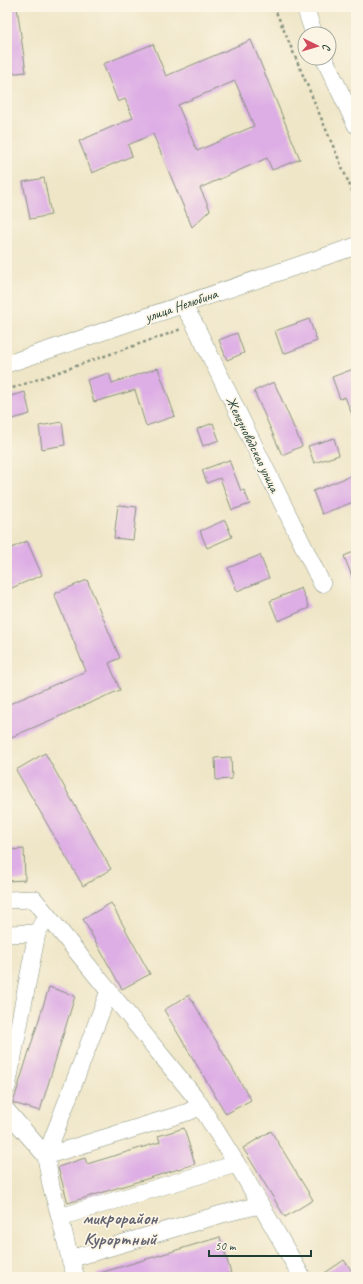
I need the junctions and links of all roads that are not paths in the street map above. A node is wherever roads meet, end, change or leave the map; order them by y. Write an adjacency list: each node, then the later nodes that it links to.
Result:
1 (305, 7): 2 (street)
2 (311, 26)
3 (328, 66): 4 (street)
4 (356, 125)
5 (356, 246): 6 (street, улица Нелюбина)
6 (182, 304): 7 (street, улица Нелюбина); 8 (street, Железноводская улица)
7 (7, 364)
8 (322, 584)
9 (7, 900): 10 (street)
10 (48, 916): 11 (street); 13 (street)
11 (37, 933): 12 (street); 14 (street)
12 (7, 934)
13 (108, 991): 15 (street); 17 (street)
14 (7, 1087)
15 (201, 1106): 17 (street); 18 (street)
16 (7, 1111): 17 (street)
17 (46, 1156): 20 (street)
18 (236, 1164): 19 (street); 20 (street)
19 (260, 1204): 21 (street); 23 (street)
20 (60, 1217): 21 (street)
21 (70, 1259): 22 (street)
22 (76, 1277)
23 (302, 1277)

